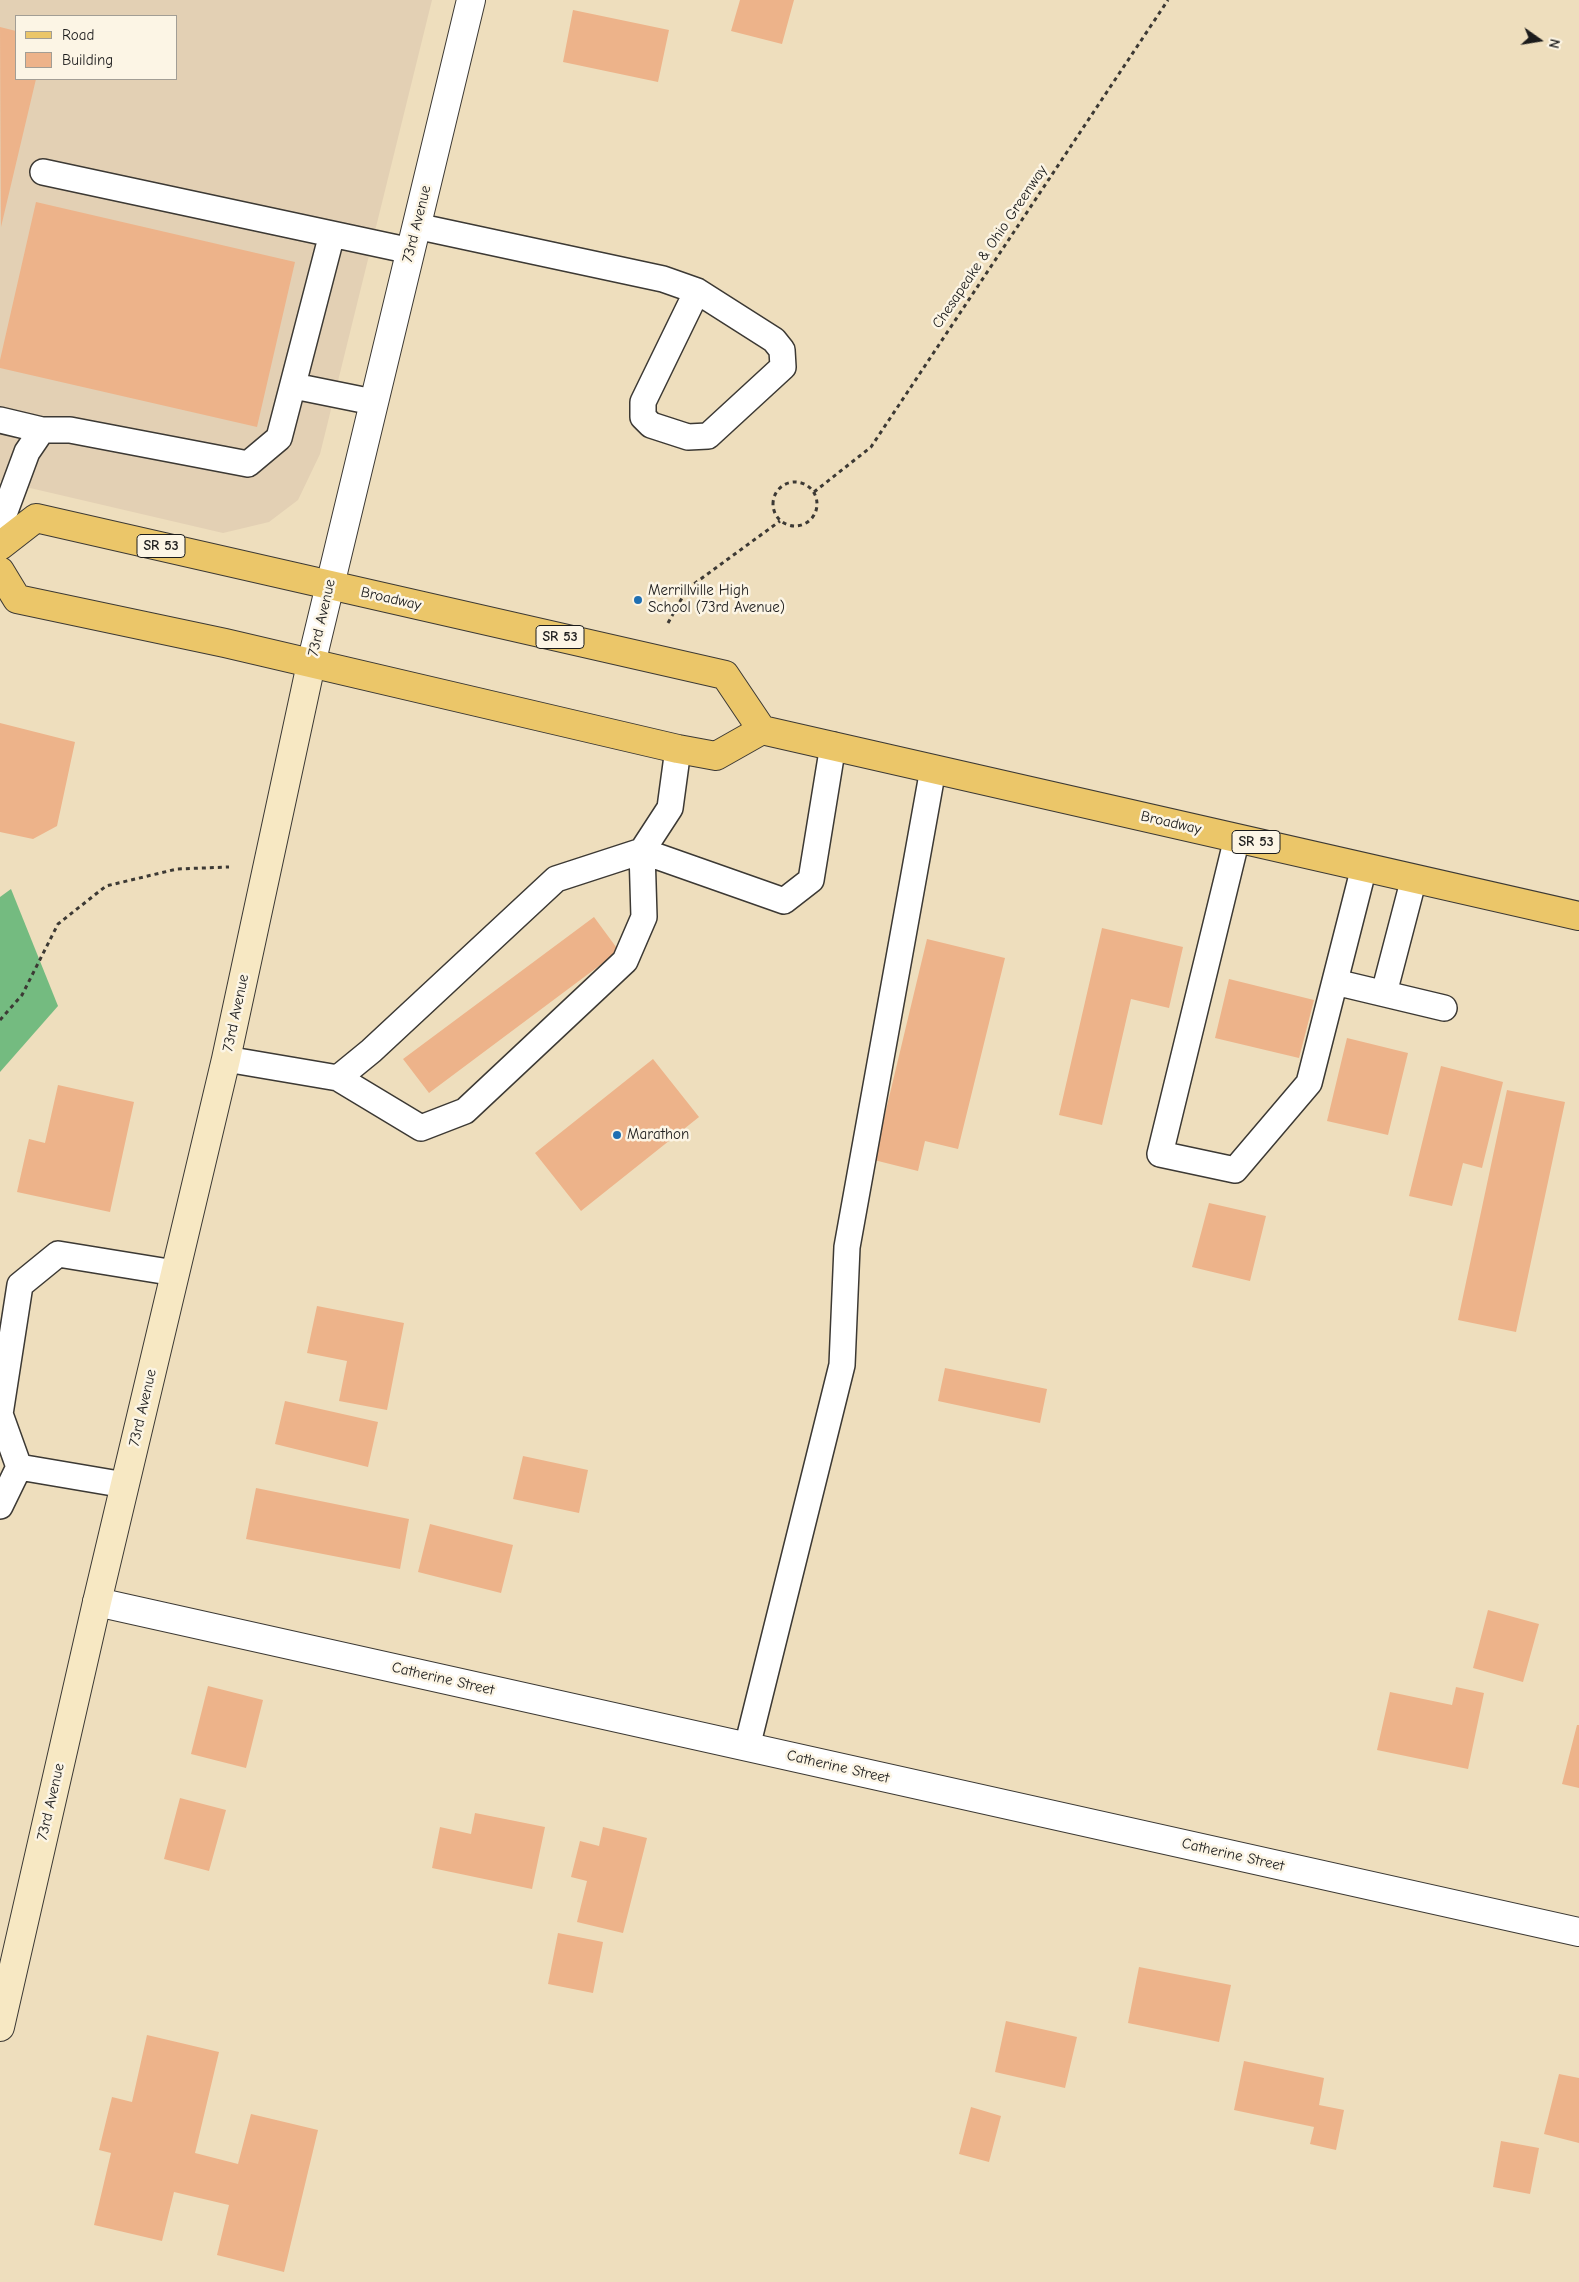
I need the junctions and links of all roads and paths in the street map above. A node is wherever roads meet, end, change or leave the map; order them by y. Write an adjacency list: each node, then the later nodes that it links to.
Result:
1 (471, 0): 5 (street, 73rd Avenue)
2 (1168, 0): 11 (path, Chesapeake & Ohio Greenway)
3 (43, 172): 4 (lane)
4 (332, 234): 5 (lane); 7 (lane)
5 (414, 238): 6 (lane); 8 (street, 73rd Avenue)
6 (697, 291): 6 (lane)
7 (294, 386): 8 (lane); 10 (lane)
8 (373, 402): 16 (street, 73rd Avenue)
9 (0, 420): 10 (lane)
10 (42, 430): 13 (lane)
11 (814, 492): 12 (path); 12 (path)
12 (780, 521): 17 (path)
13 (0, 525)
14 (0, 546): 16 (main road, Broadway / SR 53)
15 (0, 572): 18 (main road)
16 (330, 585): 17 (main road, Broadway / SR 53); 18 (street, 73rd Avenue)
17 (649, 658): 19 (main road, Broadway / SR 53)
18 (311, 664): 21 (main road); 25 (main road, 73rd Avenue)
19 (762, 730): 20 (main road, Broadway / SR 53); 21 (main road)
20 (833, 746): 22 (main road, Broadway / SR 53); 24 (lane)
21 (678, 749): 24 (lane)
22 (933, 769): 23 (main road, Broadway / SR 53); 40 (lane)
23 (1238, 838): 26 (main road, Broadway / SR 53); 29 (lane)
24 (642, 850): 34 (lane); 34 (lane)
25 (267, 866): 32 (path); 33 (main road, 73rd Avenue)
26 (1364, 866): 27 (main road, Broadway / SR 53); 29 (lane)
27 (1414, 878): 28 (main road, Broadway / SR 53); 30 (lane)
28 (1579, 916)
29 (1335, 982): 30 (lane)
30 (1384, 993): 31 (lane)
31 (1444, 1008)
32 (0, 1020)
33 (226, 1059): 34 (lane); 35 (main road, 73rd Avenue)
34 (338, 1078)
35 (175, 1273): 36 (lane); 37 (main road, 73rd Avenue)
36 (20, 1467): 37 (lane); 38 (lane)
37 (125, 1485): 39 (main road, 73rd Avenue)
38 (0, 1506)
39 (97, 1602): 40 (street, Catherine Street); 42 (main road, 73rd Avenue)
40 (747, 1747): 41 (street, Catherine Street)
41 (1579, 1932)
42 (0, 2027)

